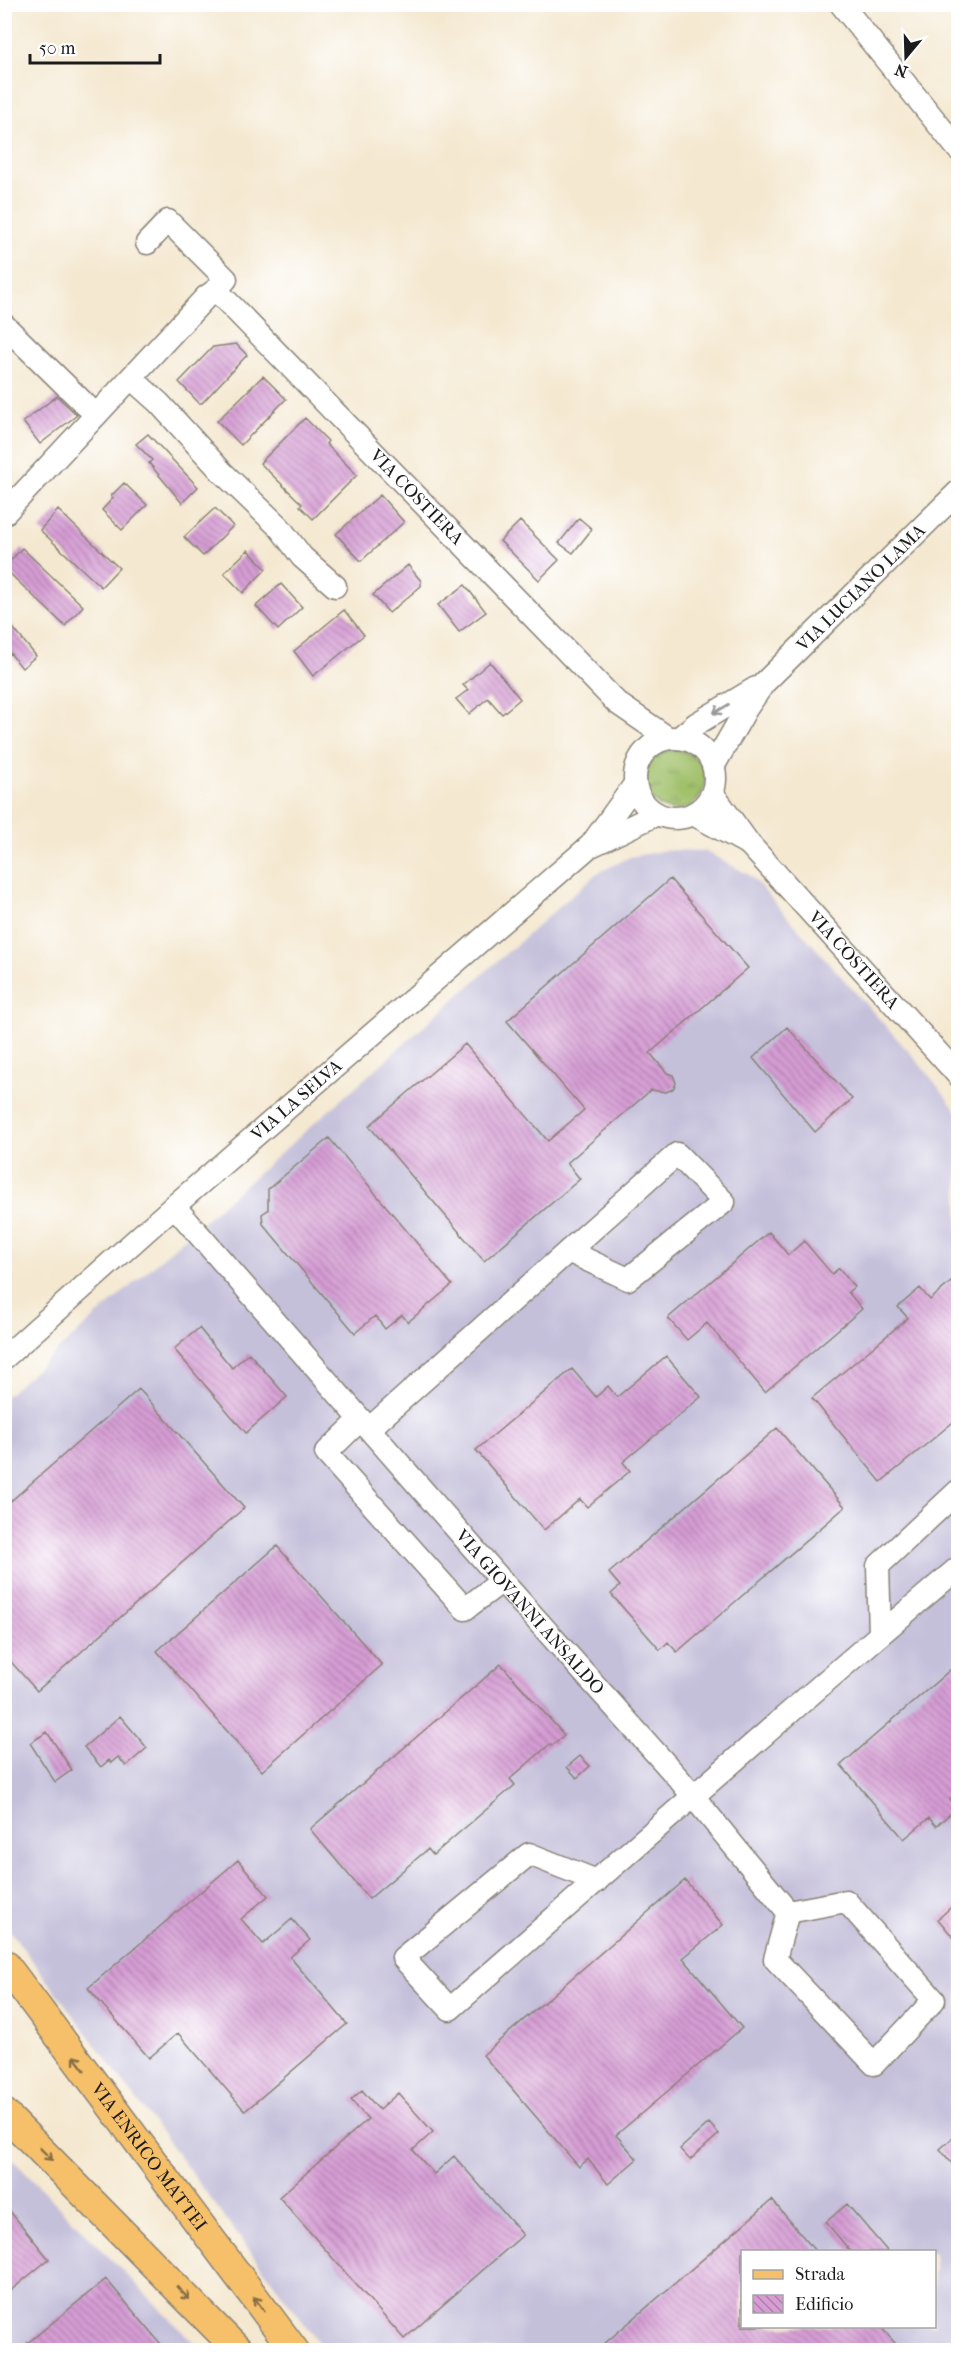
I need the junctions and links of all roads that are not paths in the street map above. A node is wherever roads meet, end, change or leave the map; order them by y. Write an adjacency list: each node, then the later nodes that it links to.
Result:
1 (841, 4): 2 (street)
2 (958, 149)
3 (147, 243): 4 (street)
4 (216, 290): 6 (street); 12 (street, VIA COSTIERA)
5 (4, 325): 7 (street)
6 (131, 378): 7 (street); 10 (street)
7 (96, 415): 9 (street)
8 (958, 492): 11 (street, VIA LUCIANO LAMA)
9 (4, 514)
10 (334, 586)
11 (764, 683): 13 (street, VIA LUCIANO LAMA, one-way to 13); 15 (street, VIA LUCIANO LAMA)
12 (617, 703): 13 (street, VIA COSTIERA); 14 (street, VIA COSTIERA)
13 (674, 738): 14 (street); 15 (street)
14 (643, 753): 16 (street)
15 (714, 765): 17 (street)
16 (635, 784): 18 (street); 20 (street, VIA LA SELVA)
17 (713, 794): 19 (street); 21 (street, VIA COSTIERA)
18 (657, 814): 19 (street); 20 (street, VIA LA SELVA)
19 (693, 814): 21 (street, VIA COSTIERA)
20 (591, 845): 23 (street, VIA LA SELVA)
21 (750, 845): 22 (street, VIA COSTIERA)
22 (958, 1075)
23 (174, 1206): 25 (street, VIA LA SELVA); 26 (street, VIA GIOVANNI ANSALDO)
24 (568, 1251): 24 (street); 26 (street)
25 (4, 1358)
26 (365, 1424): 29 (street, VIA GIOVANNI ANSALDO); 29 (street)
27 (958, 1491): 30 (street)
28 (958, 1568): 30 (street)
29 (502, 1581): 31 (street, VIA GIOVANNI ANSALDO)
30 (880, 1634): 31 (street)
31 (693, 1796): 32 (street); 33 (street, VIA GIOVANNI ANSALDO)
32 (597, 1881): 32 (street)
33 (788, 1912): 33 (street)
34 (4, 1963): 37 (main road, VIA ENRICO MATTEI, one-way to 34)
35 (4, 2113): 36 (main road, one-way to 36)
36 (238, 2350)
37 (294, 2350)

